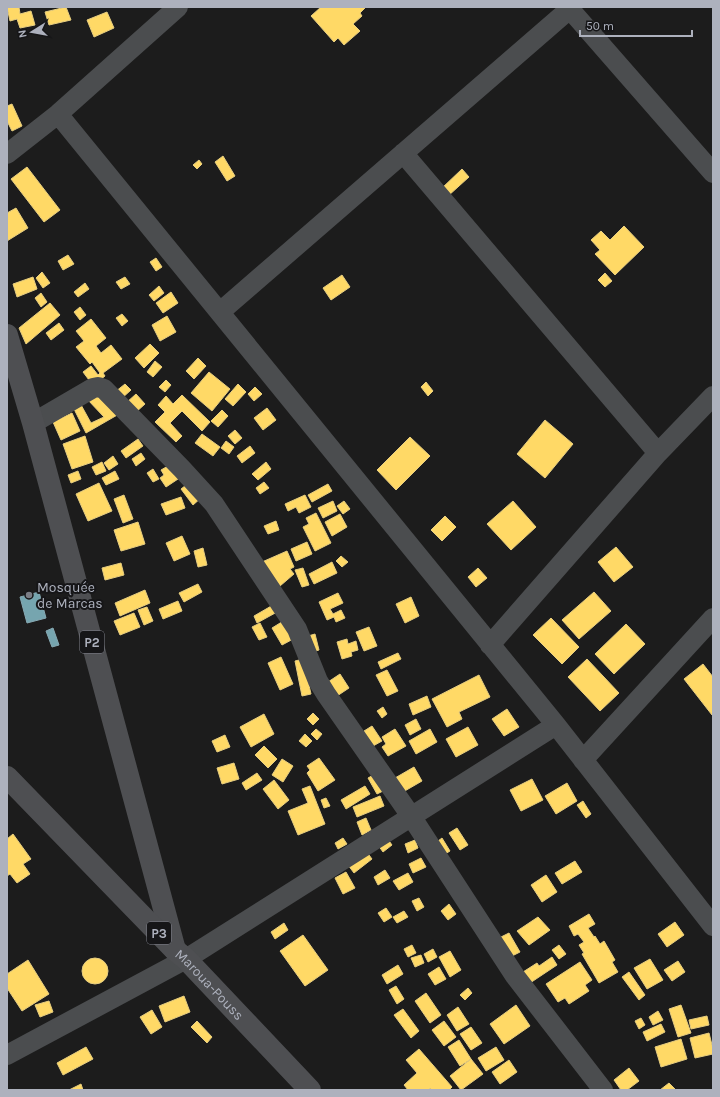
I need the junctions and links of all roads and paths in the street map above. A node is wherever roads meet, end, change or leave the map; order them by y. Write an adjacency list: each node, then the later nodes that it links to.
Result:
1 (178, 7): 3 (street)
2 (570, 8): 4 (street); 6 (street)
3 (58, 114): 5 (street); 7 (street)
4 (403, 153): 7 (street); 11 (street)
5 (7, 154)
6 (713, 173)
7 (220, 312): 13 (street)
8 (7, 335): 10 (main road, P2)
9 (713, 396): 11 (street)
10 (33, 423): 17 (street); 19 (main road, P2)
11 (658, 453): 13 (street)
12 (713, 618): 15 (street)
13 (490, 645): 14 (street)
14 (556, 725): 15 (street); 17 (street)
15 (583, 760): 18 (street)
16 (7, 777): 19 (main road, Maroua-Pouss / P3)
17 (411, 816): 19 (street); 22 (street)
18 (713, 926)
19 (181, 954): 20 (street); 21 (main road, Maroua-Pouss / P3)
20 (7, 1055)
21 (310, 1090)
22 (603, 1090)

